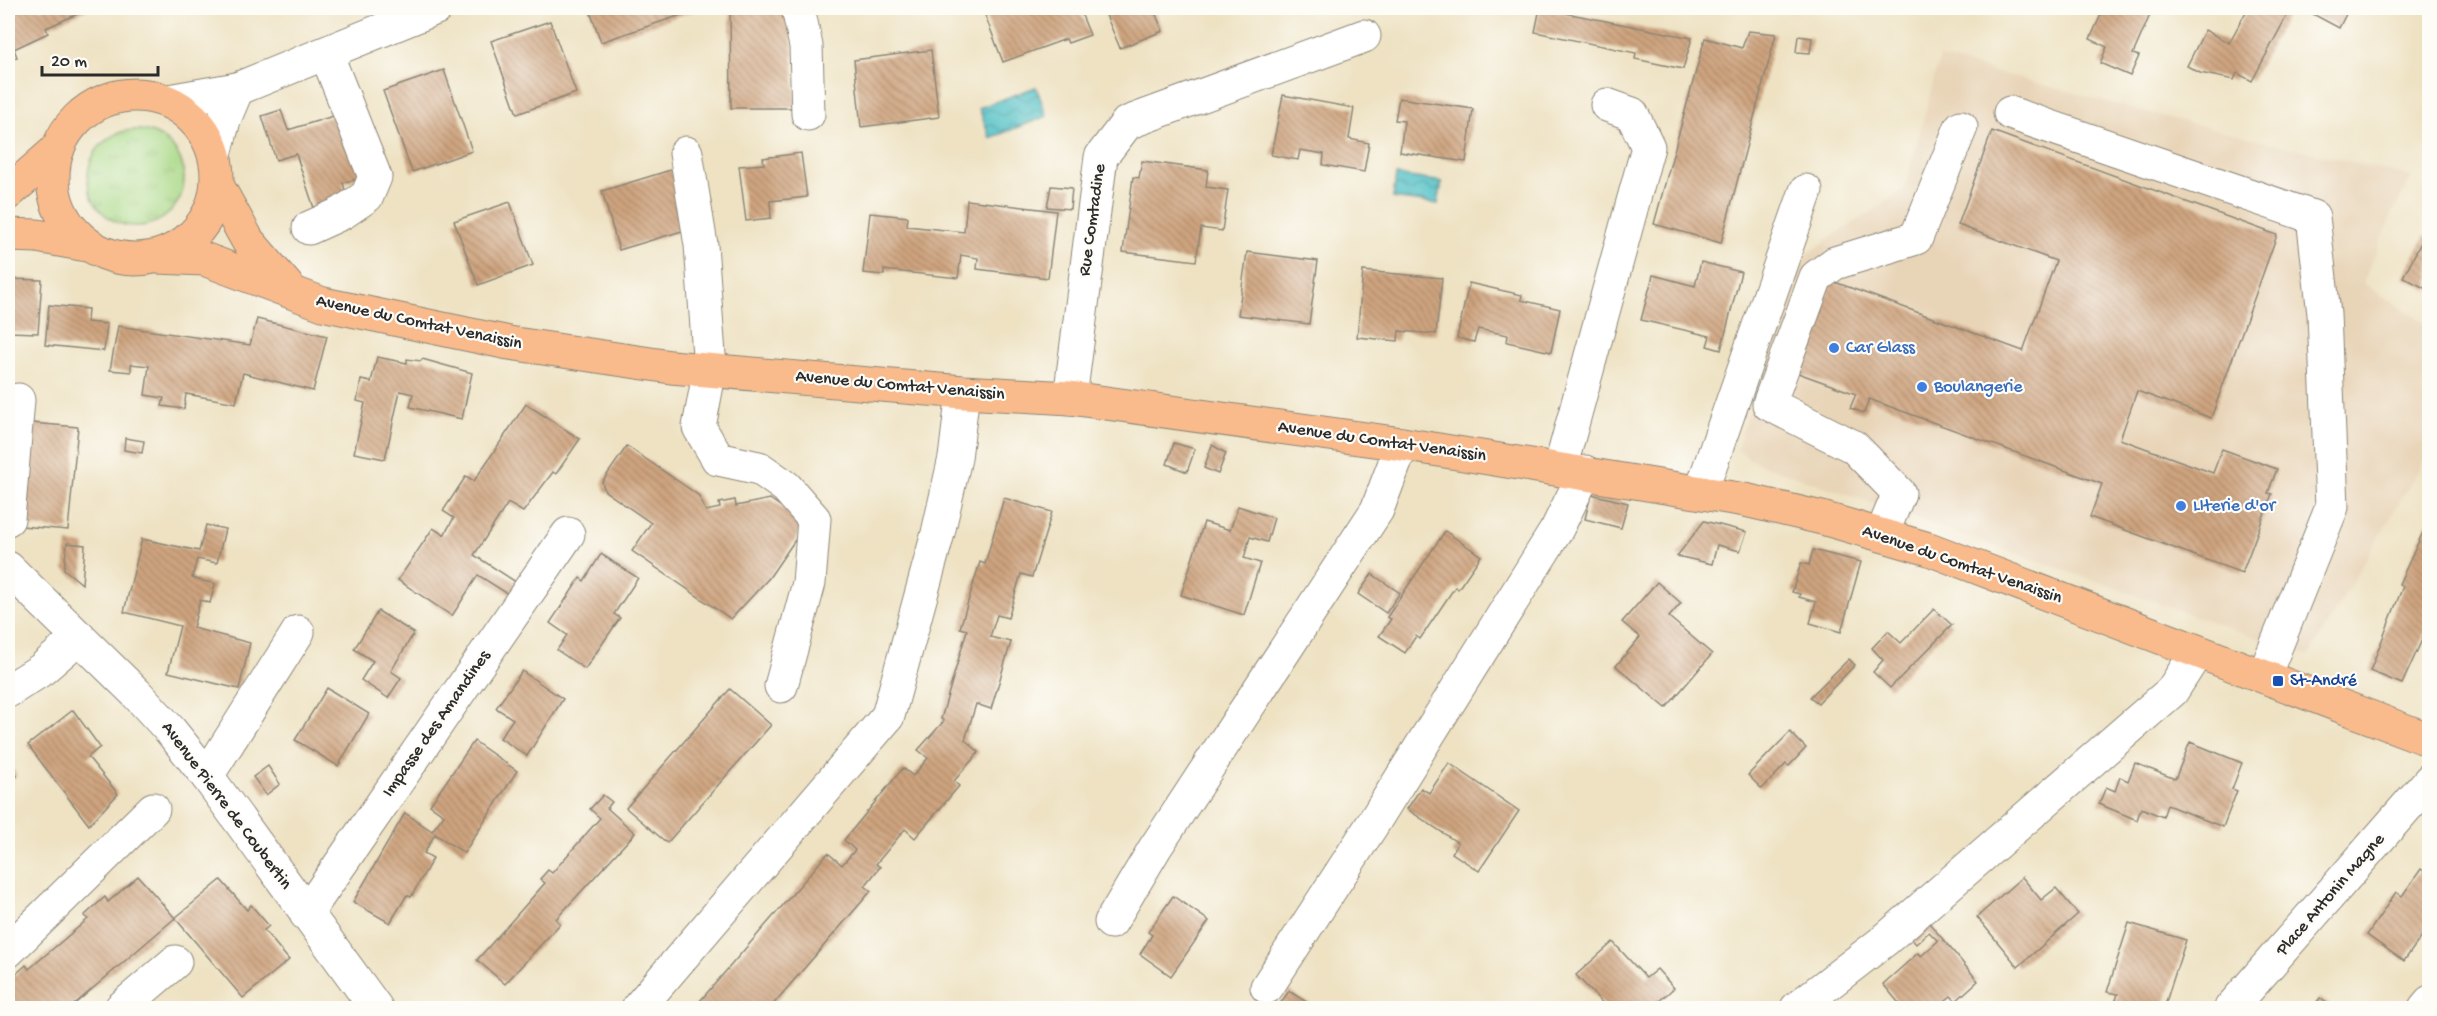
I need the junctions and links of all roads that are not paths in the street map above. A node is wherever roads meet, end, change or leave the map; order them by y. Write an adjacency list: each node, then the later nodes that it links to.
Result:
1 (436, 8): 4 (street)
2 (798, 8): 9 (street)
3 (1364, 36): 23 (street, Rue Comtadine)
4 (326, 52): 5 (street); 16 (street)
5 (237, 89): 6 (street); 13 (street)
6 (168, 101): 11 (main road); 13 (main road)
7 (1607, 105): 26 (street)
8 (2010, 113): 35 (street)
9 (808, 114)
10 (1961, 127): 30 (street)
11 (58, 148): 15 (main road); 18 (main road)
12 (686, 153): 21 (street)
13 (216, 170): 19 (main road); 20 (main road, Avenue du Comtat Venaissin)
14 (1806, 191): 27 (street)
15 (8, 194)
16 (309, 228)
17 (8, 235): 18 (main road)
18 (87, 244): 19 (main road)
19 (158, 257): 20 (main road, Avenue du Comtat Venaissin)
20 (300, 297): 21 (main road, Avenue du Comtat Venaissin)
21 (710, 369): 22 (main road, Avenue du Comtat Venaissin); 36 (street)
22 (963, 392): 23 (main road, Avenue du Comtat Venaissin); 50 (street)
23 (1070, 398): 25 (main road, Avenue du Comtat Venaissin)
24 (18, 400): 28 (street)
25 (1402, 444): 26 (main road, Avenue du Comtat Venaissin); 43 (street)
26 (1572, 470): 27 (main road, Avenue du Comtat Venaissin); 46 (street)
27 (1701, 492): 30 (main road, Avenue du Comtat Venaissin)
28 (8, 519)
29 (568, 534): 42 (street, Impasse des Amandines)
30 (1882, 534): 34 (main road, Avenue du Comtat Venaissin)
31 (8, 568): 33 (street, Avenue Pierre de Coubertin)
32 (298, 632): 39 (street)
33 (79, 637): 37 (street); 39 (street, Avenue Pierre de Coubertin)
34 (2197, 652): 35 (main road, Avenue du Comtat Venaissin); 51 (street)
35 (2264, 676): 38 (main road, Avenue du Comtat Venaissin)
36 (781, 686)
37 (8, 691)
38 (2430, 740)
39 (207, 776): 42 (street, Avenue Pierre de Coubertin)
40 (2430, 780): 52 (street, Place Antonin Magne)
41 (153, 809): 44 (street)
42 (306, 914): 49 (street, Avenue Pierre de Coubertin)
43 (1111, 922)
44 (8, 951)
45 (176, 962): 48 (street)
46 (1267, 987)
47 (2430, 1002): 53 (street)
48 (121, 1008)
49 (376, 1008)
50 (638, 1008)
51 (1797, 1008)
52 (2231, 1008)
53 (2425, 1008)

